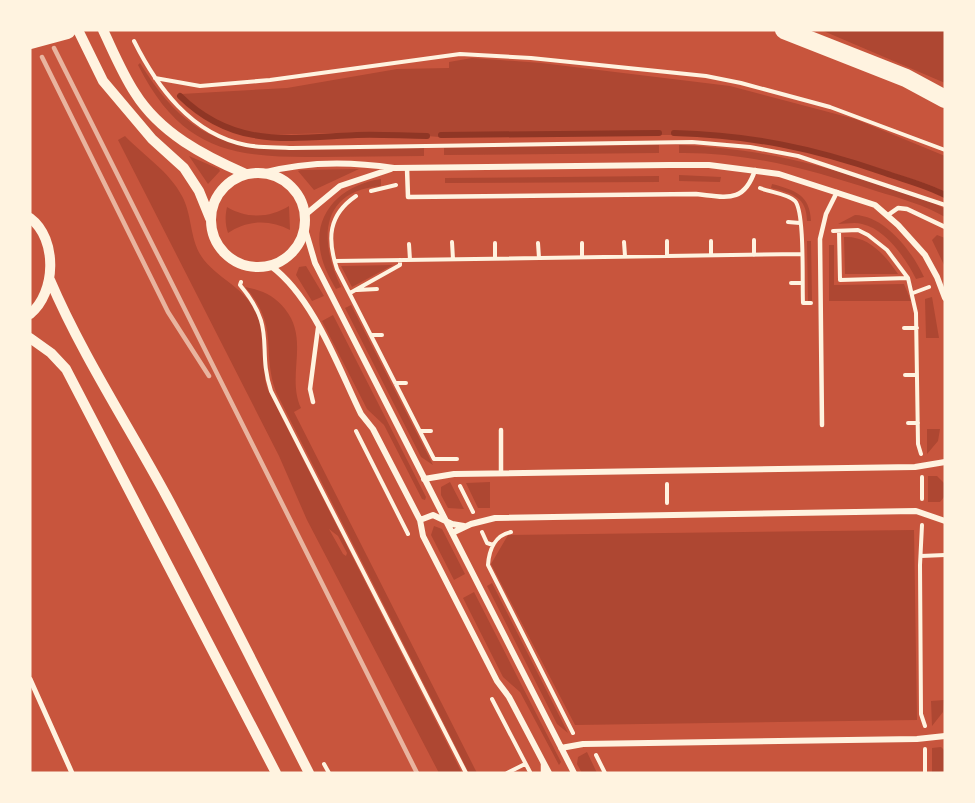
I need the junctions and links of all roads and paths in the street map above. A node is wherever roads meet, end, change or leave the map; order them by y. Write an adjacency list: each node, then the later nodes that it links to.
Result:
1 (67, 30): 5 (highway)
2 (78, 30): 22 (street)
3 (103, 30): 14 (street)
4 (784, 30): 8 (highway)
5 (30, 40)
6 (134, 41): 7 (path)
7 (154, 78): 9 (path); 18 (path)
8 (945, 99)
9 (945, 150)
10 (394, 168): 11 (street); 13 (street); 19 (street)
11 (407, 168): 12 (street); 12 (lane)
12 (755, 170): 17 (street)
13 (262, 173): 14 (street); 19 (street)
14 (246, 174): 22 (street)
15 (397, 185): 51 (path)
16 (761, 188): 24 (path)
17 (837, 192): 20 (street); 64 (lane)
18 (945, 204)
19 (305, 215): 26 (street)
20 (888, 215): 25 (lane); 63 (street)
21 (30, 218): 54 (street)
22 (210, 218): 52 (street)
23 (788, 222): 24 (path)
24 (800, 223): 29 (path)
25 (945, 227)
26 (305, 229): 52 (street); 90 (street)
27 (831, 231): 28 (path)
28 (838, 231): 53 (path); 53 (path)
29 (802, 232): 30 (path); 40 (path)
30 (811, 232)
31 (754, 240): 42 (path)
32 (667, 241): 44 (path)
33 (711, 241): 41 (path)
34 (452, 242): 48 (path)
35 (624, 242): 43 (path)
36 (495, 243): 46 (path)
37 (538, 243): 47 (path)
38 (582, 243): 45 (path)
39 (409, 244): 50 (path)
40 (802, 254): 42 (path); 57 (path)
41 (711, 255): 42 (path); 44 (path)
42 (754, 255)
43 (625, 256): 44 (path); 45 (path)
44 (667, 256)
45 (582, 257): 47 (path)
46 (495, 258): 47 (path); 48 (path)
47 (539, 258)
48 (453, 259): 50 (path)
49 (400, 260): 50 (path); 51 (path); 60 (path)
50 (410, 260)
51 (335, 261): 62 (path)
52 (271, 266): 66 (street)
53 (908, 278): 61 (path)
54 (50, 280): 65 (street); 119 (street)
55 (241, 282): 120 (path)
56 (791, 283): 57 (path)
57 (802, 283): 64 (path)
58 (930, 287): 61 (path)
59 (377, 289): 60 (path)
60 (355, 290): 62 (path)
61 (913, 293): 68 (path)
62 (349, 294): 69 (path)
63 (945, 298)
64 (821, 302): 80 (lane)
65 (30, 314)
66 (318, 328): 76 (lane); 95 (street)
67 (904, 328): 68 (path)
68 (916, 328): 73 (path)
69 (371, 335): 70 (path); 74 (path)
70 (382, 335)
71 (30, 338): 118 (street)
72 (905, 375): 73 (path)
73 (917, 375): 79 (path)
74 (396, 383): 75 (path); 82 (path)
75 (406, 383)
76 (313, 402)
77 (352, 422): 103 (path)
78 (908, 423): 79 (path)
79 (918, 423): 84 (path)
80 (822, 425)
81 (501, 430): 87 (lane)
82 (420, 431): 83 (path); 85 (path)
83 (431, 431)
84 (921, 448)
85 (452, 459)
86 (945, 462): 87 (street)
87 (501, 473): 90 (street)
88 (922, 475): 92 (path)
89 (667, 478): 93 (path)
90 (424, 479): 96 (street)
91 (458, 482): 94 (path)
92 (922, 503)
93 (667, 507)
94 (471, 509)
95 (420, 520): 96 (street); 115 (street)
96 (446, 521): 98 (street); 102 (street)
97 (945, 521): 98 (street)
98 (465, 526): 102 (street)
99 (922, 530): 106 (path)
100 (519, 532): 104 (path)
101 (483, 533): 104 (path)
102 (452, 534): 112 (street)
103 (410, 537)
104 (492, 545): 109 (path)
105 (945, 555): 106 (path)
106 (921, 556): 108 (path)
107 (30, 679): 117 (street)
108 (925, 720)
109 (575, 736)
110 (945, 736): 112 (street)
111 (925, 747): 127 (path)
112 (561, 748): 125 (street)
113 (594, 751): 126 (path)
114 (520, 754): 116 (path)
115 (543, 761): 123 (lane); 124 (street)
116 (525, 764): 121 (path); 122 (path)
117 (72, 773)
118 (276, 773)
119 (309, 773)
120 (466, 773)
121 (507, 773)
122 (530, 773)
123 (543, 773)
124 (549, 773)
125 (574, 773)
126 (605, 773)
127 (926, 773)

